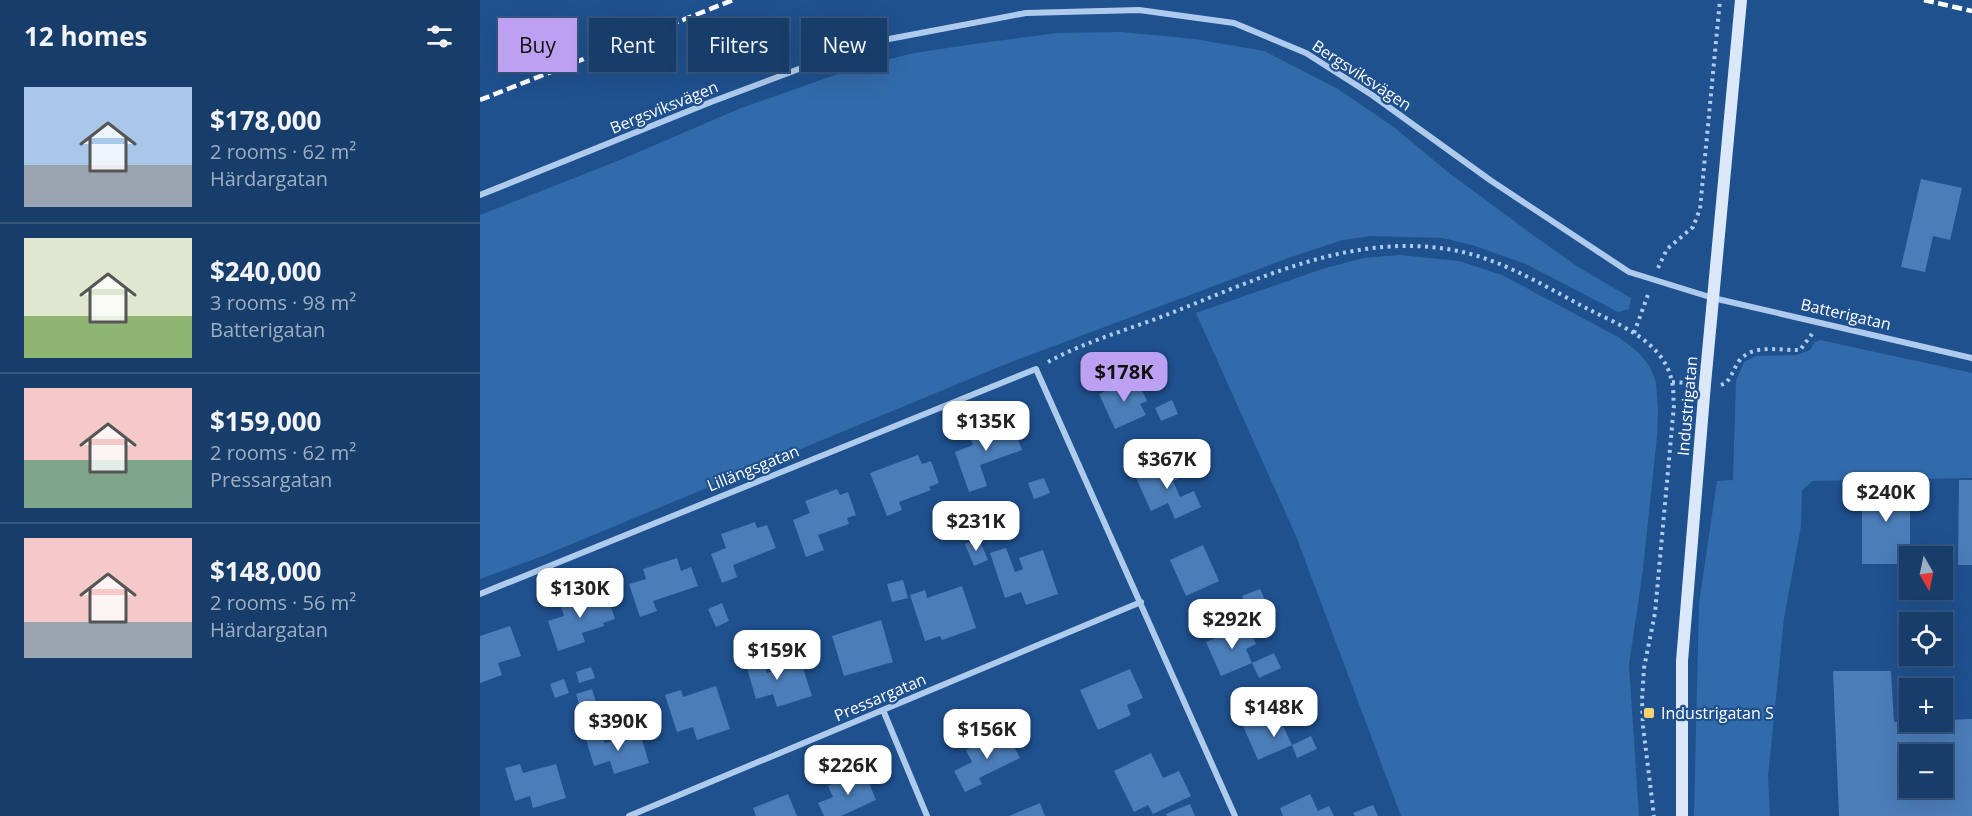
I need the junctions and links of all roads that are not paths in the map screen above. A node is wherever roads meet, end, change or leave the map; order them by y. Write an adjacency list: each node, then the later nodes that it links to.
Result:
1 (1742, 0): 3 (street, Industrigatan)
2 (480, 195): 3 (street, Bergsviksvägen)
3 (1713, 298): 4 (street, Batterigatan); 11 (street, Industrigatan)
4 (1972, 358)
5 (480, 594): 6 (street, Lillängsgatan)
6 (1141, 602): 7 (street, Pressargatan); 10 (street)
7 (882, 710): 8 (street, Pressargatan); 9 (street)
8 (629, 816)
9 (927, 816)
10 (1235, 816)
11 (1682, 816)

